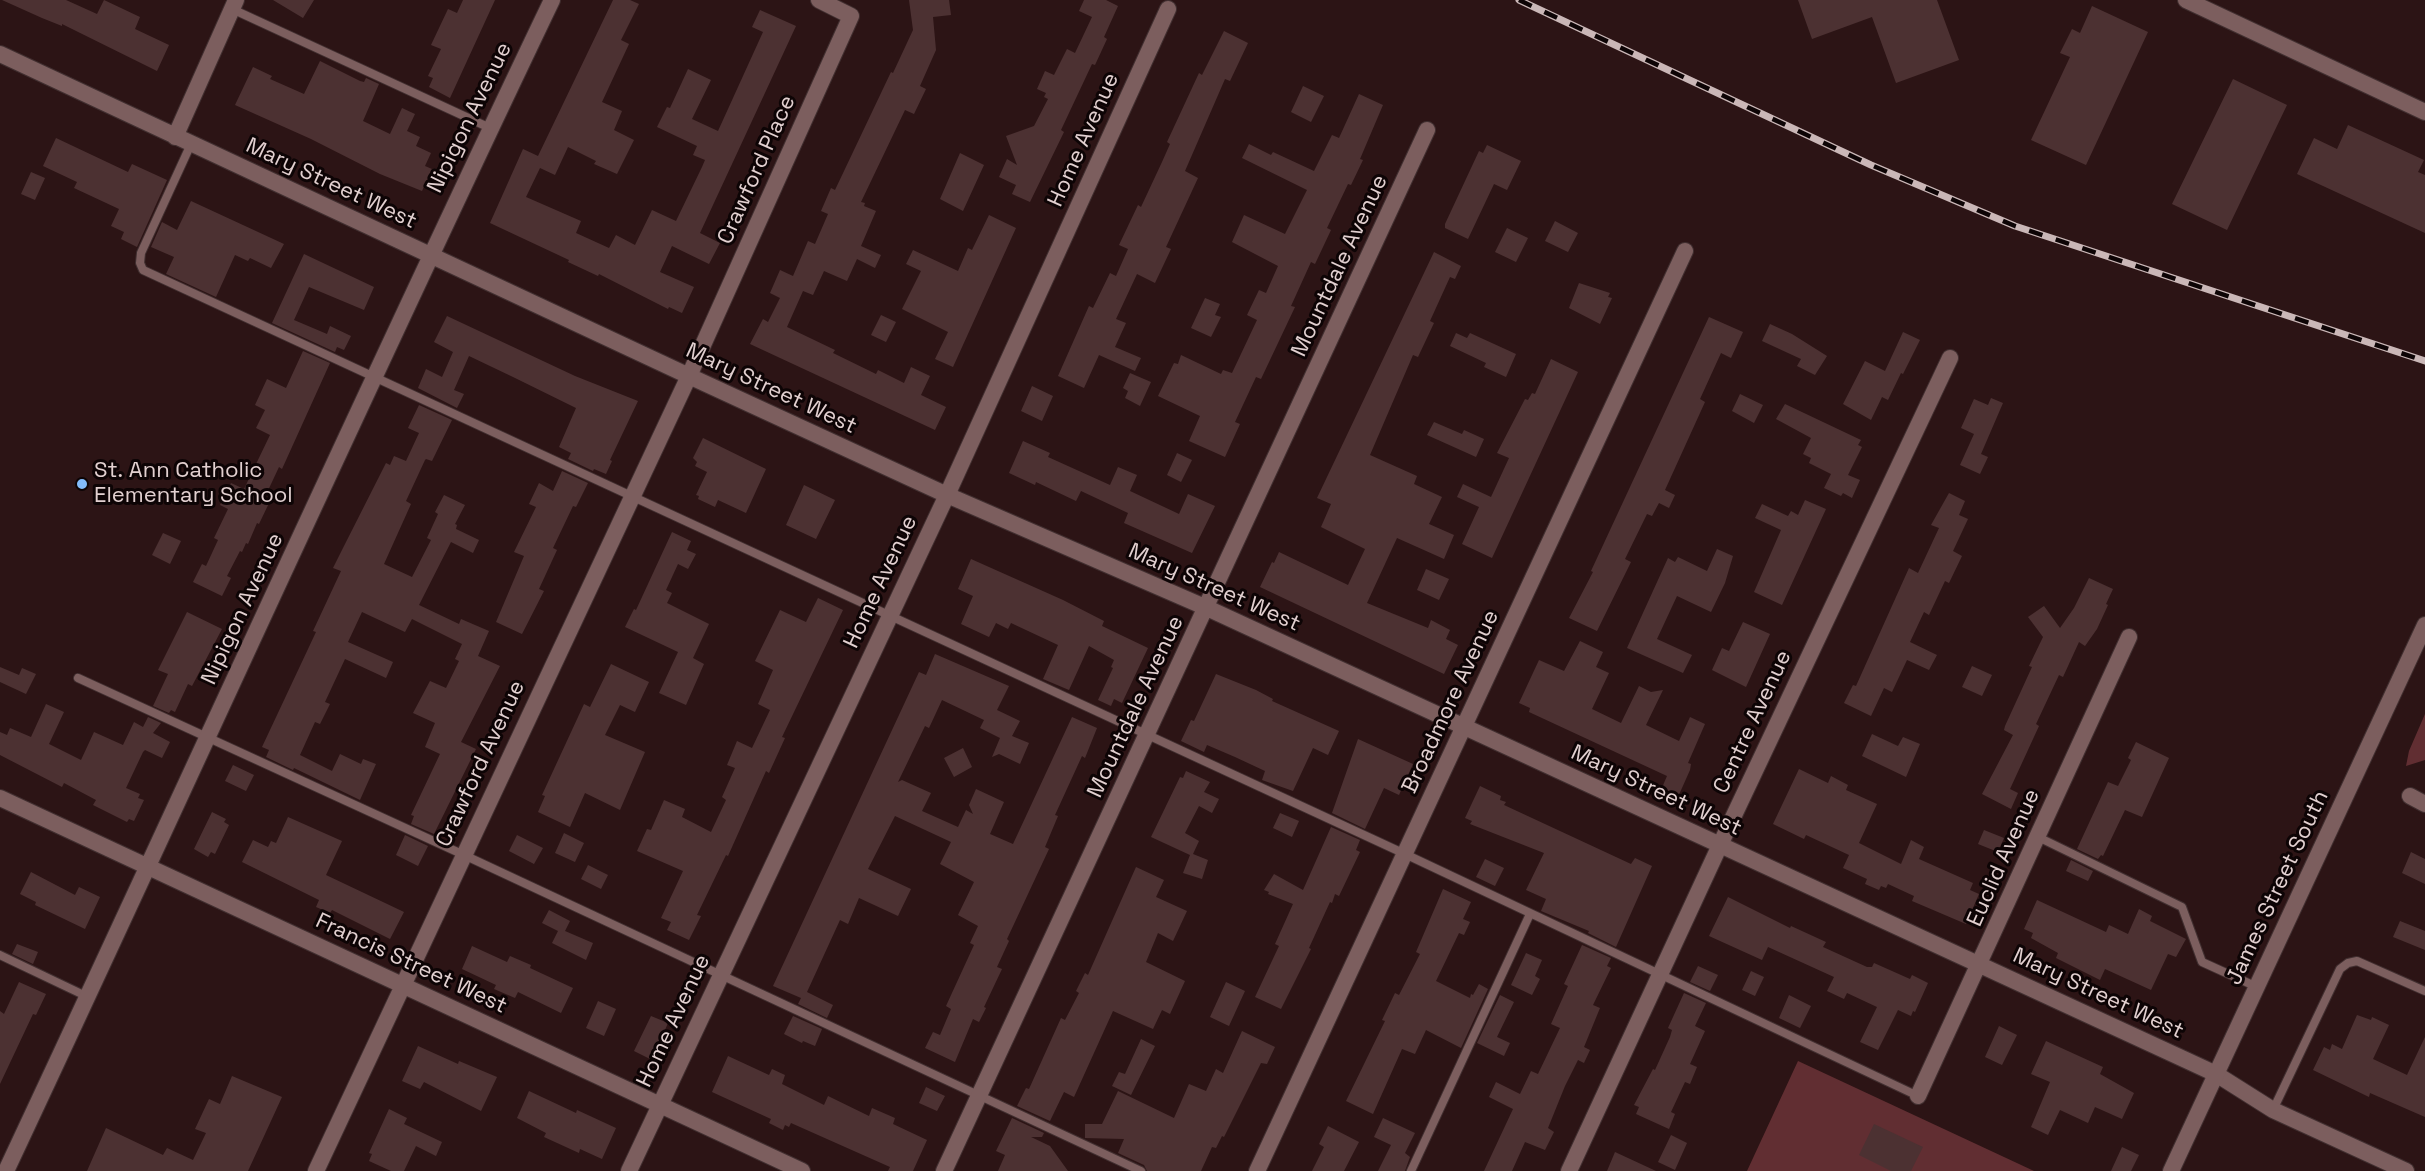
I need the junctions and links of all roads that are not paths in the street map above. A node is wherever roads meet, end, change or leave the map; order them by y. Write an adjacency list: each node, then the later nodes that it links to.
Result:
1 (552, 0): 8 (street, Nipigon Avenue)
2 (819, 0): 16 (street, Crawford Place)
3 (2186, 0): 7 (street)
4 (234, 4): 8 (lane); 10 (street)
5 (1168, 9): 17 (street, Home Avenue)
6 (0, 54): 10 (street, Mary Street West)
7 (2425, 112)
8 (490, 128): 13 (street, Nipigon Avenue)
9 (1427, 130): 19 (street, Mountdale Avenue)
10 (175, 136): 11 (street, Mary Street West)
11 (191, 144): 13 (street, Mary Street West); 15 (lane)
12 (1685, 251): 24 (street, Broadmore Avenue)
13 (429, 256): 15 (street, Nipigon Avenue); 16 (street, Mary Street West)
14 (1950, 358): 31 (street, Centre Avenue)
15 (375, 376): 18 (lane); 26 (street, Nipigon Avenue)
16 (689, 376): 17 (street, Mary Street West); 18 (street, Crawford Avenue)
17 (947, 495): 19 (street, Mary Street West); 20 (street, Home Avenue)
18 (632, 496): 20 (lane); 33 (street, Crawford Avenue)
19 (1207, 608): 24 (street, Mary Street West); 25 (street, Mountdale Avenue)
20 (890, 615): 25 (lane); 38 (street, Home Avenue)
21 (2425, 625): 41 (street, James Street South)
22 (2129, 637): 30 (street, Euclid Avenue)
23 (78, 678): 26 (lane)
24 (1464, 727): 31 (street, Mary Street West); 32 (street, Broadmore Avenue)
25 (1148, 735): 32 (lane); 45 (street, Mountdale Avenue)
26 (208, 738): 33 (lane); 34 (street, Nipigon Avenue)
27 (2410, 796): 29 (street)
28 (0, 798): 34 (street, Francis Street West)
29 (2425, 804)
30 (2038, 837): 37 (street, Euclid Avenue); 41 (lane)
31 (1720, 845): 37 (street, Mary Street West); 39 (street, Centre Avenue)
32 (1405, 854): 35 (lane); 55 (street, Broadmore Avenue)
33 (464, 855): 38 (lane); 40 (street, Crawford Avenue)
34 (149, 867): 40 (street, Francis Street West); 43 (street, Nipigon Avenue)
35 (1530, 914): 39 (lane); 56 (lane)
36 (0, 955): 43 (lane)
37 (1980, 965): 44 (street, Mary Street West); 46 (street, Euclid Avenue)
38 (721, 975): 45 (lane); 47 (street, Home Avenue)
39 (1660, 975): 46 (lane); 57 (street, Centre Avenue)
40 (402, 985): 47 (street, Francis Street West); 50 (street, Crawford Avenue)
41 (2257, 987): 44 (street, James Street South)
42 (2425, 991): 48 (lane)
43 (88, 997): 49 (street, Nipigon Avenue)
44 (2216, 1074): 48 (street, Mary Street West); 58 (street, James Street South)
45 (979, 1096): 53 (street, Mountdale Avenue); 54 (lane)
46 (1918, 1096)
47 (659, 1106): 51 (street, Home Avenue); 52 (street, Francis Street West)
48 (2273, 1110): 59 (street, Mary Street West)
49 (6, 1171)
50 (316, 1171)
51 (629, 1171)
52 (802, 1171)
53 (944, 1171)
54 (1141, 1171)
55 (1257, 1171)
56 (1411, 1171)
57 (1569, 1171)
58 (2171, 1171)
59 (2406, 1171)

